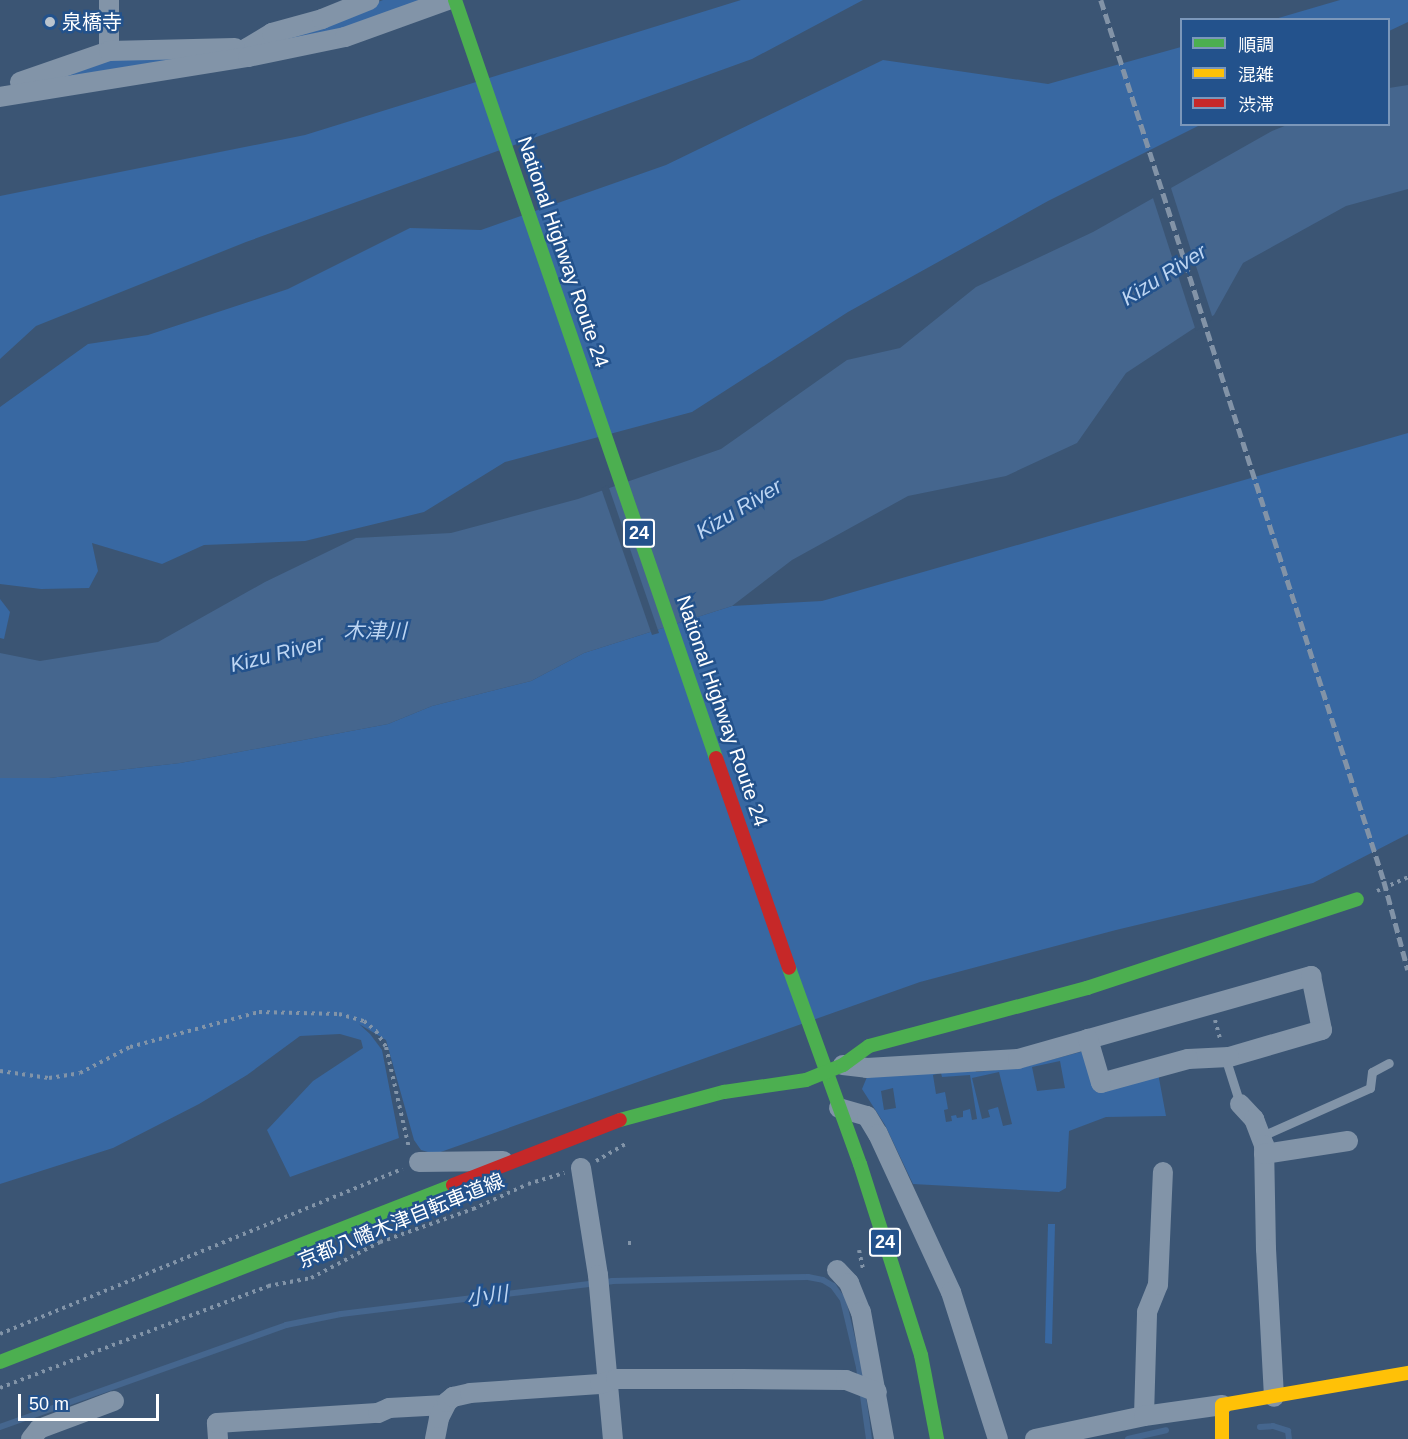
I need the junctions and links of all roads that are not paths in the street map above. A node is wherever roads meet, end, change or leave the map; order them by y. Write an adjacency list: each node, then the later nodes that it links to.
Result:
1 (109, 0): 5 (street)
2 (369, 0): 6 (street)
3 (448, 0): 6 (street)
4 (455, 0): 14 (main road, National Highway Route 24 / 24)
5 (109, 51): 6 (street); 8 (street)
6 (247, 52): 8 (street)
7 (0, 84): 8 (street)
8 (21, 87): 9 (street)
9 (0, 97)
10 (1357, 899): 14 (main road)
11 (1088, 1039): 12 (street); 12 (street); 14 (street)
12 (1225, 1057): 15 (lane)
13 (1389, 1063): 18 (lane)
14 (834, 1069): 16 (main road, National Highway Route 24 / 24); 19 (main road)
15 (1240, 1104): 18 (street)
16 (839, 1108): 38 (main road, National Highway Route 24 / 24); 39 (street)
17 (1348, 1141): 18 (street)
18 (1263, 1145): 28 (street)
19 (518, 1161): 20 (street); 24 (main road)
20 (419, 1162)
21 (581, 1168): 26 (street)
22 (1163, 1172): 32 (street)
23 (837, 1270): 27 (street)
24 (0, 1362)
25 (1408, 1373): 28 (main road)
26 (608, 1382): 27 (street); 30 (street); 36 (street)
27 (875, 1391): 37 (street)
28 (1274, 1397): 31 (main road)
29 (114, 1401): 33 (street)
30 (445, 1405): 34 (street); 35 (street)
31 (1222, 1405): 32 (street); 41 (main road)
32 (1144, 1416): 40 (street)
33 (31, 1439)
34 (218, 1439)
35 (435, 1439)
36 (613, 1439)
37 (884, 1439)
38 (937, 1439)
39 (998, 1439)
40 (1035, 1439)
41 (1222, 1439)

